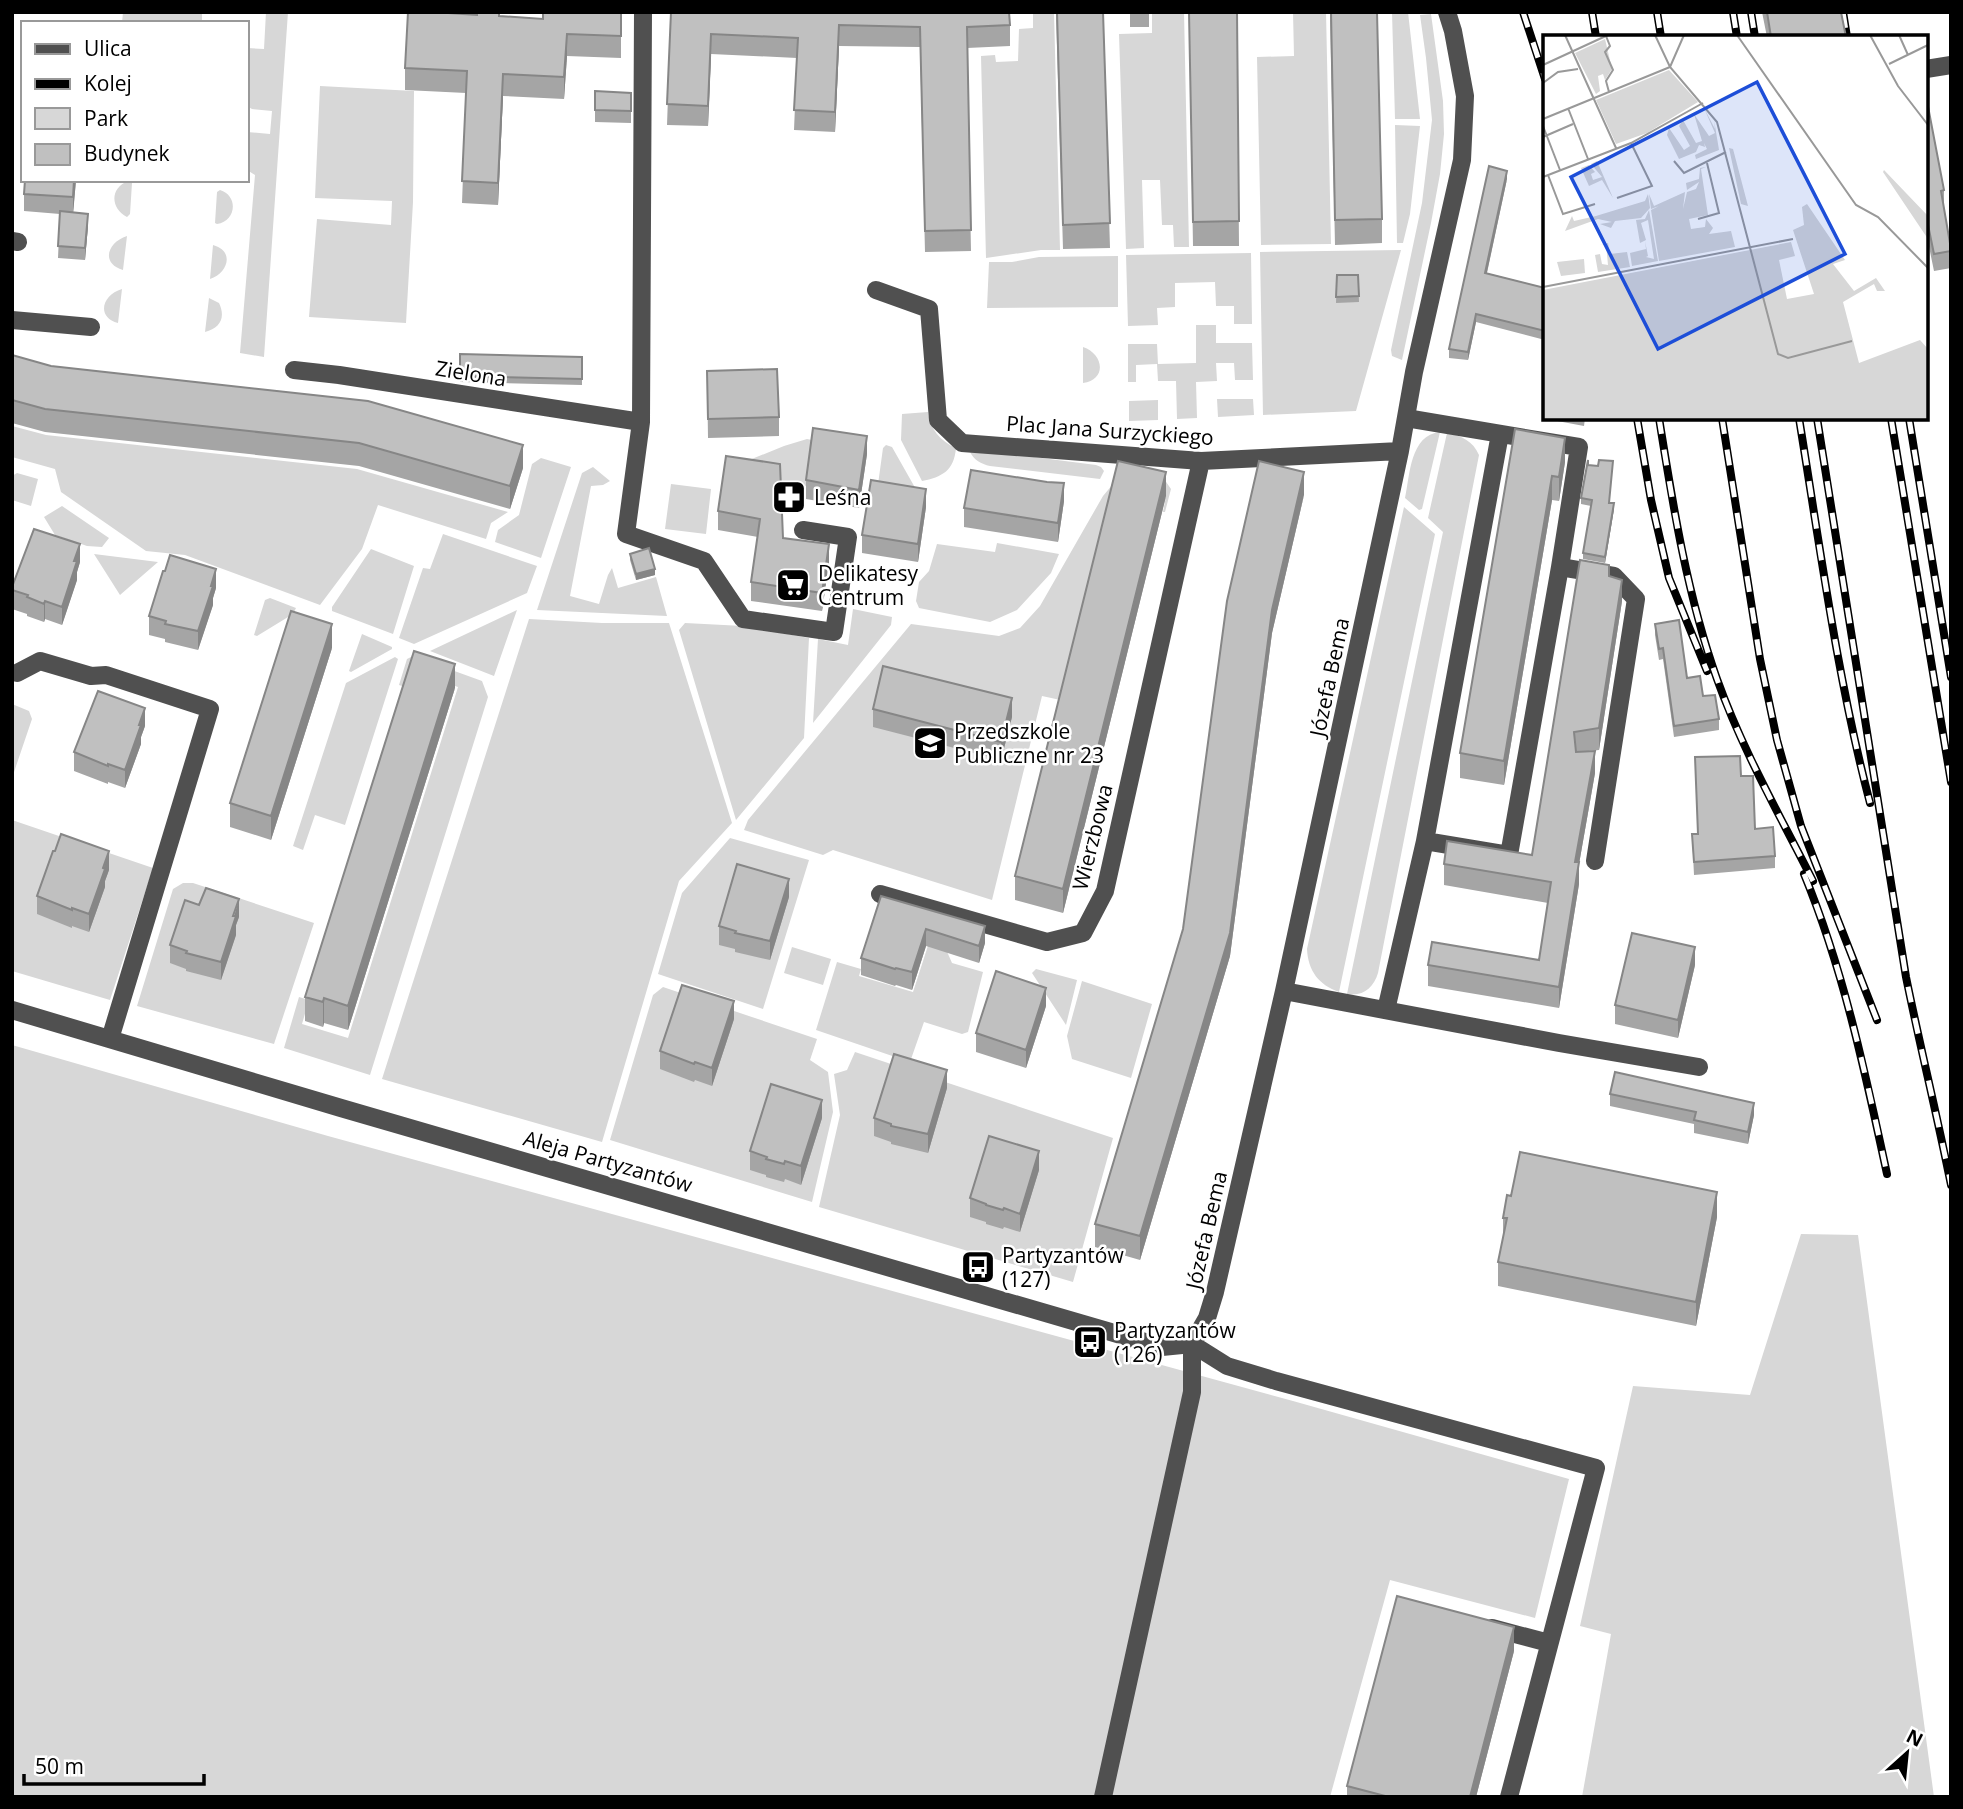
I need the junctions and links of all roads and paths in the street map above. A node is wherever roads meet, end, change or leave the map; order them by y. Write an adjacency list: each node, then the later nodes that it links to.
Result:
1 (643, 12): 10 (street)
2 (1447, 12): 9 (street, Józefa Bema)
3 (1951, 65): 4 (street)
4 (1928, 69)
5 (876, 290): 13 (street, Plac Jana Surzyckiego)
6 (12, 320): 7 (street)
7 (91, 327)
8 (294, 370): 10 (street, Zielona)
9 (1406, 418): 11 (street); 12 (street, Józefa Bema)
10 (642, 422): 14 (street)
11 (1500, 434): 15 (street); 17 (street)
12 (1401, 451): 13 (street, Plac Jana Surzyckiego); 20 (street, Józefa Bema)
13 (1201, 461): 19 (street, Wierzbowa)
14 (803, 530)
15 (1560, 567): 17 (street); 18 (street)
16 (17, 673): 23 (street)
17 (1425, 841): 22 (street)
18 (1595, 861)
19 (880, 894)
20 (1284, 991): 22 (street); 25 (street, Józefa Bema)
21 (12, 1010): 23 (street, Aleja Partyzantów)
22 (1386, 1010): 24 (street)
23 (110, 1039): 25 (street, Aleja Partyzantów)
24 (1699, 1067)
25 (1192, 1344): 27 (street); 28 (street, Józefa Bema)
26 (1472, 1622): 27 (street)
27 (1549, 1643): 29 (street)
28 (1103, 1797)
29 (1509, 1797)

